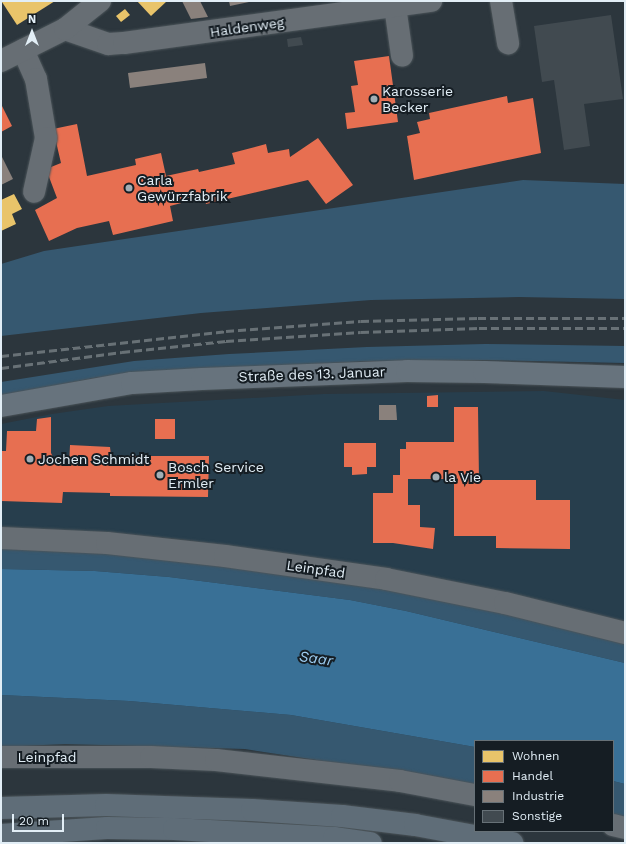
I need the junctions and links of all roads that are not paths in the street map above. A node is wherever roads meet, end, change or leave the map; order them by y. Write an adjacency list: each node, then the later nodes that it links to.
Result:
1 (100, 1): 5 (street)
2 (431, 1): 4 (street, Haldenweg)
3 (501, 1): 6 (street)
4 (395, 6): 5 (street, Haldenweg); 8 (street)
5 (65, 29): 7 (street)
6 (508, 42)
7 (23, 50): 9 (street); 10 (street)
8 (402, 56)
9 (1, 61)
10 (34, 192)
11 (625, 377): 12 (main road, Straße des 13. Januar)
12 (1, 406)
13 (1, 538): 14 (street, Leinpfad)
14 (625, 633)
15 (1, 757): 16 (street, Leinpfad)
16 (474, 795)
17 (1, 808): 22 (highway)
18 (614, 825): 19 (street)
19 (625, 828)
20 (1, 834): 21 (highway)
21 (371, 843)
22 (512, 843)

